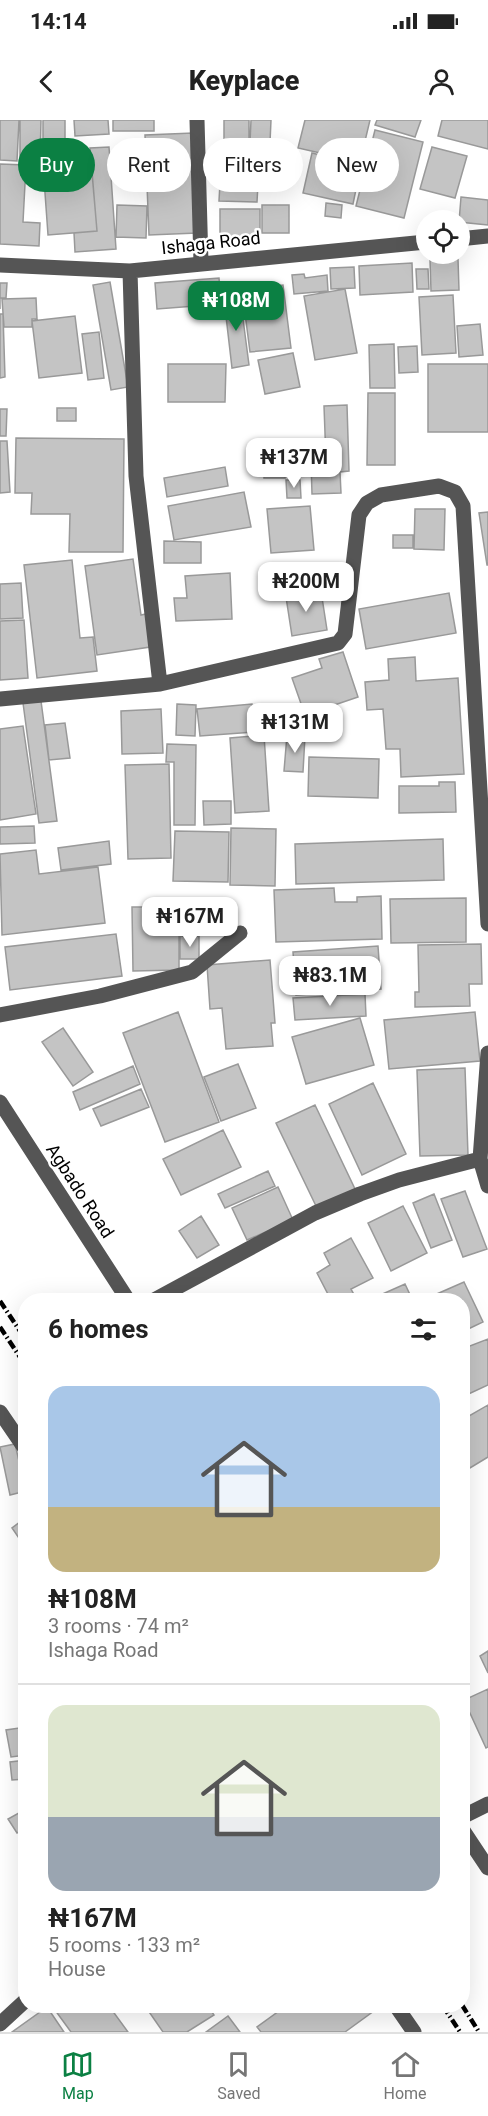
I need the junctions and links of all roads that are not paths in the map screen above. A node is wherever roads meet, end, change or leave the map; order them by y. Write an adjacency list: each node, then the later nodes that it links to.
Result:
1 (196, 120): 5 (street)
2 (488, 236): 3 (street)
3 (470, 238)
4 (416, 243): 5 (street, Ishaga Road)
5 (201, 263): 7 (street, Ishaga Road)
6 (0, 265): 7 (street, Ishaga Road)
7 (130, 270): 8 (street)
8 (160, 684): 9 (street); 10 (street)
9 (0, 699)
10 (483, 724): 11 (street)
11 (488, 924)
12 (240, 933): 13 (street)
13 (0, 1015)
14 (488, 1053): 16 (street)
15 (0, 1102): 18 (street, Agbado Road)
16 (480, 1159): 17 (street); 19 (street)
17 (488, 1186)
18 (123, 1293)
19 (167, 1293)
20 (0, 1412): 21 (street)
21 (18, 1438)
22 (488, 1804): 23 (street)
23 (470, 1813)
24 (470, 1840): 25 (street)
25 (488, 1868)
26 (18, 2007): 28 (street)
27 (401, 2013): 29 (street)
28 (0, 2024)
29 (414, 2032)

